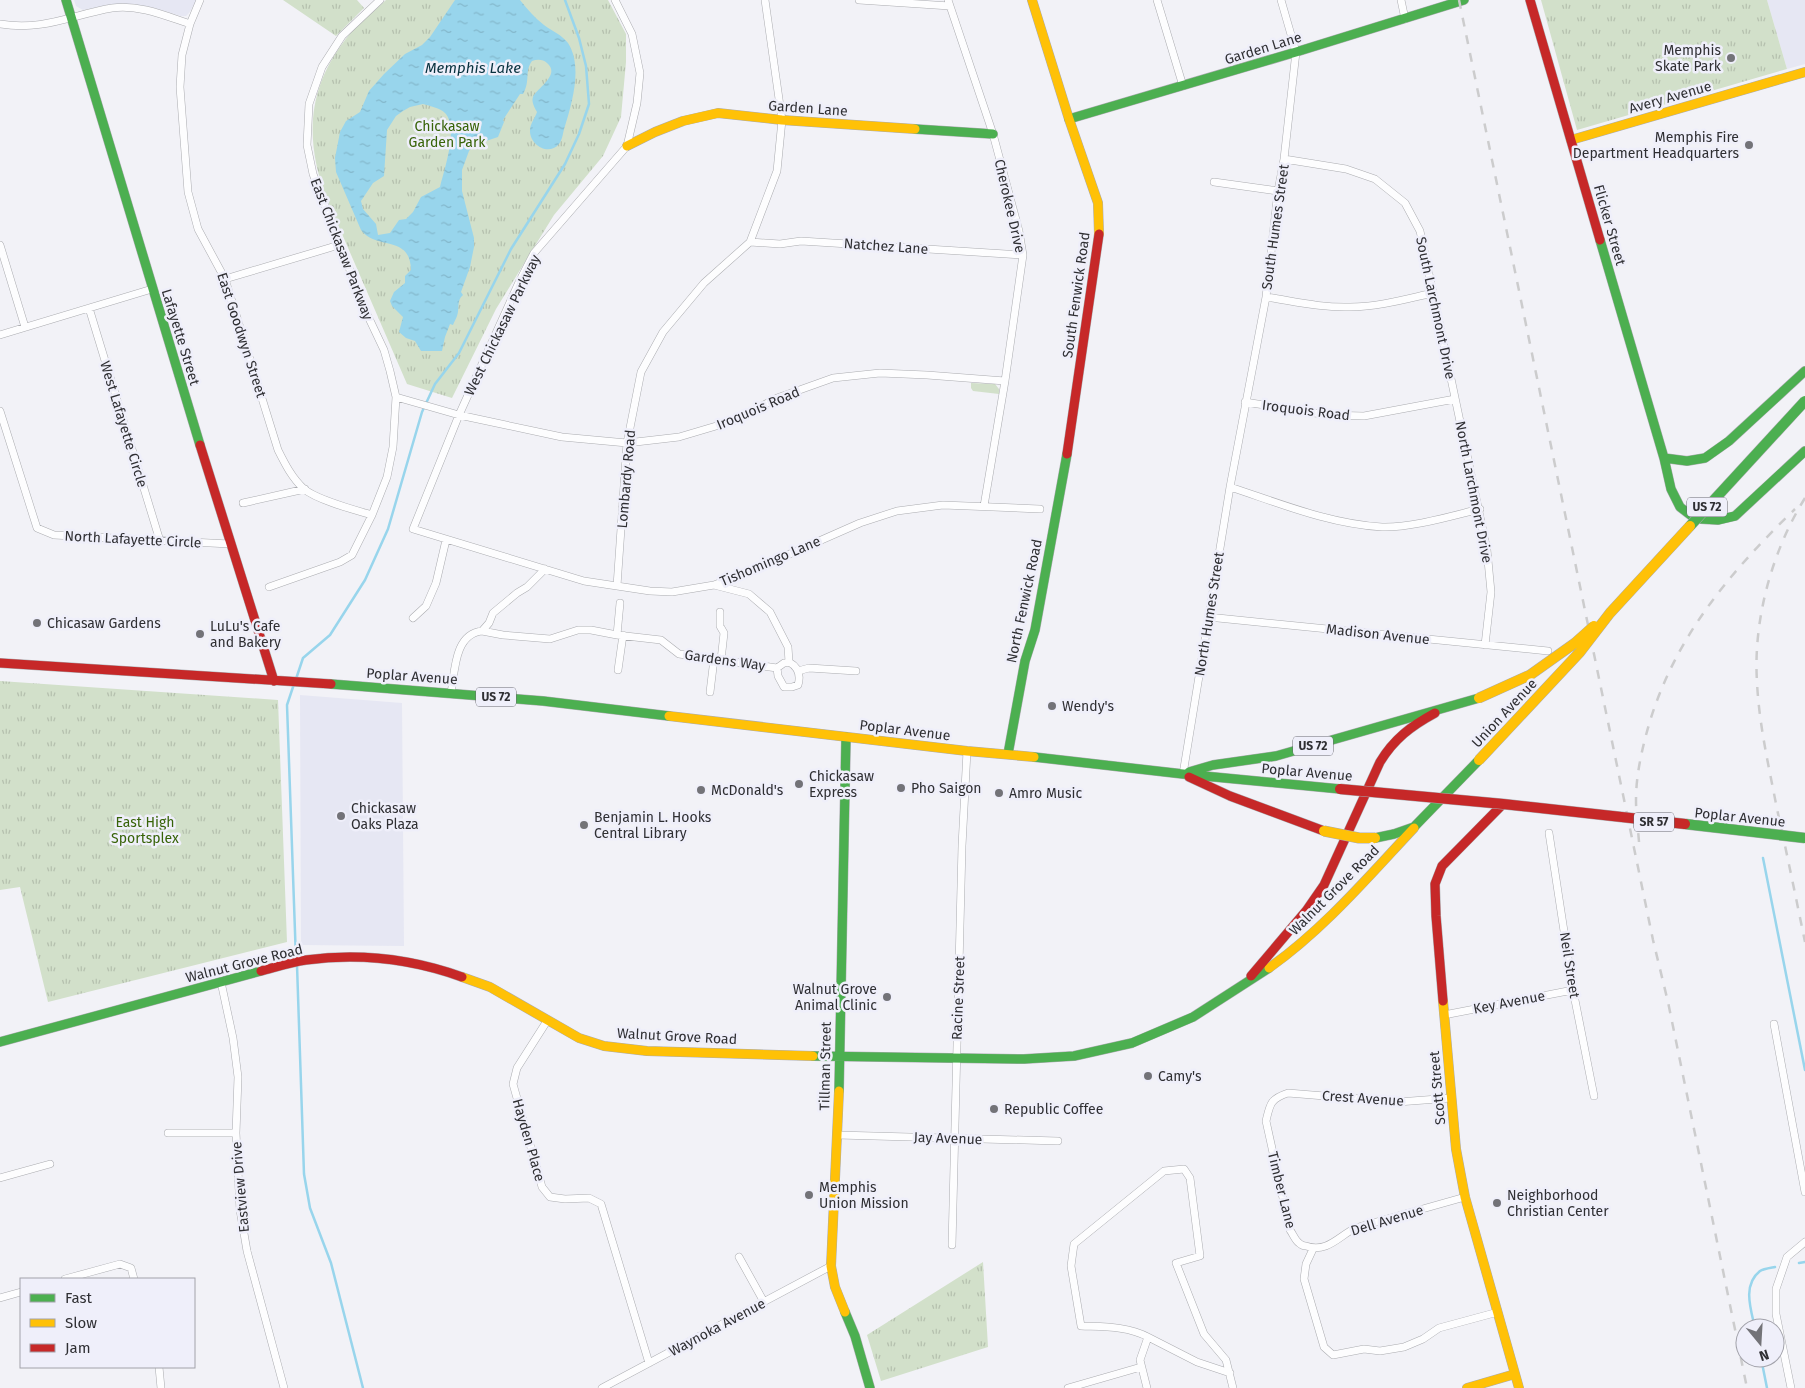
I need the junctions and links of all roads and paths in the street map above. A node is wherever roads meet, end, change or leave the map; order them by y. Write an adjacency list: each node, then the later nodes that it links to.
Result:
1 (66, 0): 14 (main road, Lafayette Street)
2 (200, 0): 17 (street, East Goodwyn Street)
3 (380, 0): 31 (street, East Chickasaw Parkway)
4 (615, 0): 25 (street, West Chickasaw Parkway)
5 (765, 0): 22 (street, Lombardy Road)
6 (859, 0): 13 (street)
7 (1032, 0): 21 (main road, South Fenwick Road)
8 (1157, 0): 20 (street)
9 (1281, 0): 18 (street, South Humes Street)
10 (1401, 0): 15 (street)
11 (1464, 0): 15 (main road, Garden Lane)
12 (1530, 0): 24 (main road, Flicker Street)
13 (949, 3): 23 (street, Cherokee Drive)
14 (71, 18): 16 (street); 17 (street); 34 (main road, Lafayette Street)
15 (1405, 18): 18 (main road, Garden Lane)
16 (0, 24)
17 (190, 24): 33 (street, East Goodwyn Street)
18 (1296, 52): 20 (main road, Garden Lane); 26 (street, South Humes Street)
19 (1805, 72): 24 (main road, Avery Avenue)
20 (1182, 86): 21 (main road, Garden Lane)
21 (1069, 118): 50 (main road, South Fenwick Road)
22 (782, 120): 23 (main road, Garden Lane); 25 (main road, Garden Lane); 29 (street, Lombardy Road)
23 (994, 134): 32 (street, Cherokee Drive)
24 (1571, 140): 52 (main road, Flicker Street)
25 (627, 146): 47 (street, West Chickasaw Parkway)
26 (1284, 159): 28 (street, South Humes Street); 35 (street, South Larchmont Drive)
27 (1214, 182): 28 (street)
28 (1278, 191): 36 (street, South Humes Street)
29 (750, 242): 32 (street, Natchez Lane); 48 (street, Lombardy Road)
30 (0, 245): 38 (street)
31 (339, 245): 33 (street); 42 (street, East Chickasaw Parkway)
32 (1023, 255): 41 (street, Cherokee Drive)
33 (225, 278): 54 (street, East Goodwyn Street)
34 (152, 289): 37 (street); 63 (main road, Lafayette Street)
35 (1433, 293): 36 (street); 43 (street, South Larchmont Drive)
36 (1266, 297): 45 (street, South Humes Street)
37 (89, 308): 38 (street); 61 (street, West Lafayette Circle)
38 (26, 327): 39 (street)
39 (0, 335)
40 (1805, 371): 52 (main road)
41 (1005, 381): 48 (street, Iroquois Road); 56 (street, Cherokee Drive)
42 (396, 397): 47 (street, Iroquois Road); 59 (street, East Chickasaw Parkway)
43 (1455, 399): 45 (street, Iroquois Road); 58 (street, North Larchmont Drive)
44 (1805, 401): 70 (main road, Union Avenue / US 72, bridge)
45 (1245, 402): 51 (street, South Humes Street)
46 (0, 411): 61 (street, North Lafayette Circle)
47 (458, 415): 48 (street, Iroquois Road); 60 (street, West Chickasaw Parkway)
48 (627, 443): 66 (street, Lombardy Road)
49 (1805, 451): 52 (main road, Flicker Street)
50 (1067, 454): 90 (main road, North Fenwick Road)
51 (1236, 455): 53 (street, North Humes Street)
52 (1664, 458)
53 (1230, 486): 58 (street); 71 (street, North Humes Street)
54 (304, 490): 55 (street); 59 (street)
55 (244, 503)
56 (984, 506): 57 (street, Tishomingo Lane); 65 (street, Tishomingo Lane)
57 (1040, 509)
58 (1480, 509): 75 (street, North Larchmont Drive)
59 (372, 515): 67 (street, East Chickasaw Parkway)
60 (413, 529): 62 (street, Tishomingo Lane)
61 (160, 540): 63 (street, North Lafayette Circle)
62 (446, 540): 64 (street, Tishomingo Lane); 72 (street)
63 (230, 544): 84 (main road, Lafayette Street)
64 (545, 568): 66 (street, Tishomingo Lane); 73 (street)
65 (714, 585): 66 (street, Tishomingo Lane); 78 (street)
66 (617, 586)
67 (269, 587)
68 (620, 603): 74 (street)
69 (720, 612): 77 (street)
70 (1610, 613): 87 (main road, Union Avenue / US 72, bridge); 93 (main road, Union Avenue / US 72, bridge)
71 (1208, 617): 75 (street, Madison Avenue); 91 (street, North Humes Street)
72 (413, 618)
73 (482, 631): 74 (street, Gardens Way); 86 (street)
74 (620, 635): 77 (street, Gardens Way); 81 (street)
75 (1485, 645): 76 (street, Madison Avenue)
76 (1548, 651)
77 (718, 660): 80 (street, Gardens Way); 85 (street)
78 (789, 662): 80 (street, Gardens Way); 82 (street)
79 (0, 663): 84 (main road, Poplar Avenue / US 72)
80 (778, 668): 82 (street, Gardens Way)
81 (618, 670)
82 (798, 671): 83 (street)
83 (856, 671)
84 (274, 681): 86 (main road, Poplar Avenue / US 72)
85 (710, 692)
86 (451, 693): 88 (main road, Poplar Avenue / US 72)
87 (1442, 710): 91 (main road, US 72); 97 (main road, Walnut Grove Road)
88 (846, 737): 89 (main road, Poplar Avenue / US 72); 103 (main road, Tillman Street)
89 (967, 751): 90 (main road, Poplar Avenue / US 72); 104 (street, Racine Street)
90 (1008, 754): 91 (main road, Poplar Avenue / US 72)
91 (1183, 774): 92 (main road, Poplar Avenue / SR 57, bridge); 93 (main road, US 72, bridge)
92 (1503, 804): 95 (main road, Poplar Avenue / SR 57, bridge); 99 (main road, Scott Street)
93 (1414, 827): 97 (main road, Walnut Grove Road)
94 (1549, 833): 98 (street, Neil Street)
95 (1805, 838)
96 (221, 982): 100 (main road, Walnut Grove Road); 102 (main road, Walnut Grove Road); 108 (street, Eastview Drive)
97 (1246, 984): 104 (main road, Walnut Grove Road)
98 (1573, 990): 99 (street, Key Avenue); 105 (street, Neil Street)
99 (1444, 1015): 107 (main road, Scott Street)
100 (547, 1021): 103 (main road, Walnut Grove Road); 129 (street, Hayden Place)
101 (1774, 1024): 115 (street)
102 (0, 1042)
103 (838, 1057): 104 (main road, Walnut Grove Road); 110 (main road, Tillman Street)
104 (956, 1058): 111 (street, Racine Street)
105 (1594, 1096)
106 (1276, 1097): 107 (street, Crest Avenue); 119 (street, Timber Lane)
107 (1451, 1098): 116 (main road, Scott Street)
108 (236, 1132): 109 (street); 135 (street, Eastview Drive)
109 (168, 1134)
110 (838, 1135): 111 (street, Jay Avenue); 121 (main road, Tillman Street)
111 (954, 1138): 112 (street, Jay Avenue); 118 (street, Racine Street)
112 (1058, 1140)
113 (50, 1164): 114 (street)
114 (0, 1178)
115 (1805, 1192)
116 (1465, 1197): 119 (street, Dell Avenue); 127 (main road, Scott Street)
117 (1805, 1242): 143 (street)
118 (952, 1245)
119 (1313, 1249): 127 (street)
120 (739, 1257): 126 (street)
121 (832, 1266): 126 (street, Waynoka Avenue); 137 (main road, Tillman Street)
122 (69, 1278): 123 (street)
123 (134, 1278)
124 (20, 1292): 125 (street)
125 (0, 1298)
126 (764, 1302): 129 (street, Waynoka Avenue)
127 (1498, 1312): 133 (main road, Scott Street)
128 (1148, 1337): 130 (street); 132 (street); 132 (street)
129 (649, 1363): 136 (street, Waynoka Avenue)
130 (1141, 1367): 138 (street); 139 (street)
131 (159, 1368): 134 (street)
132 (1230, 1373): 140 (street)
133 (1515, 1374): 141 (main road); 142 (main road, Scott Street)
134 (162, 1388)
135 (284, 1388)
136 (602, 1388)
137 (870, 1388)
138 (1068, 1388)
139 (1147, 1388)
140 (1234, 1388)
141 (1467, 1388)
142 (1519, 1388)
143 (1791, 1388)

